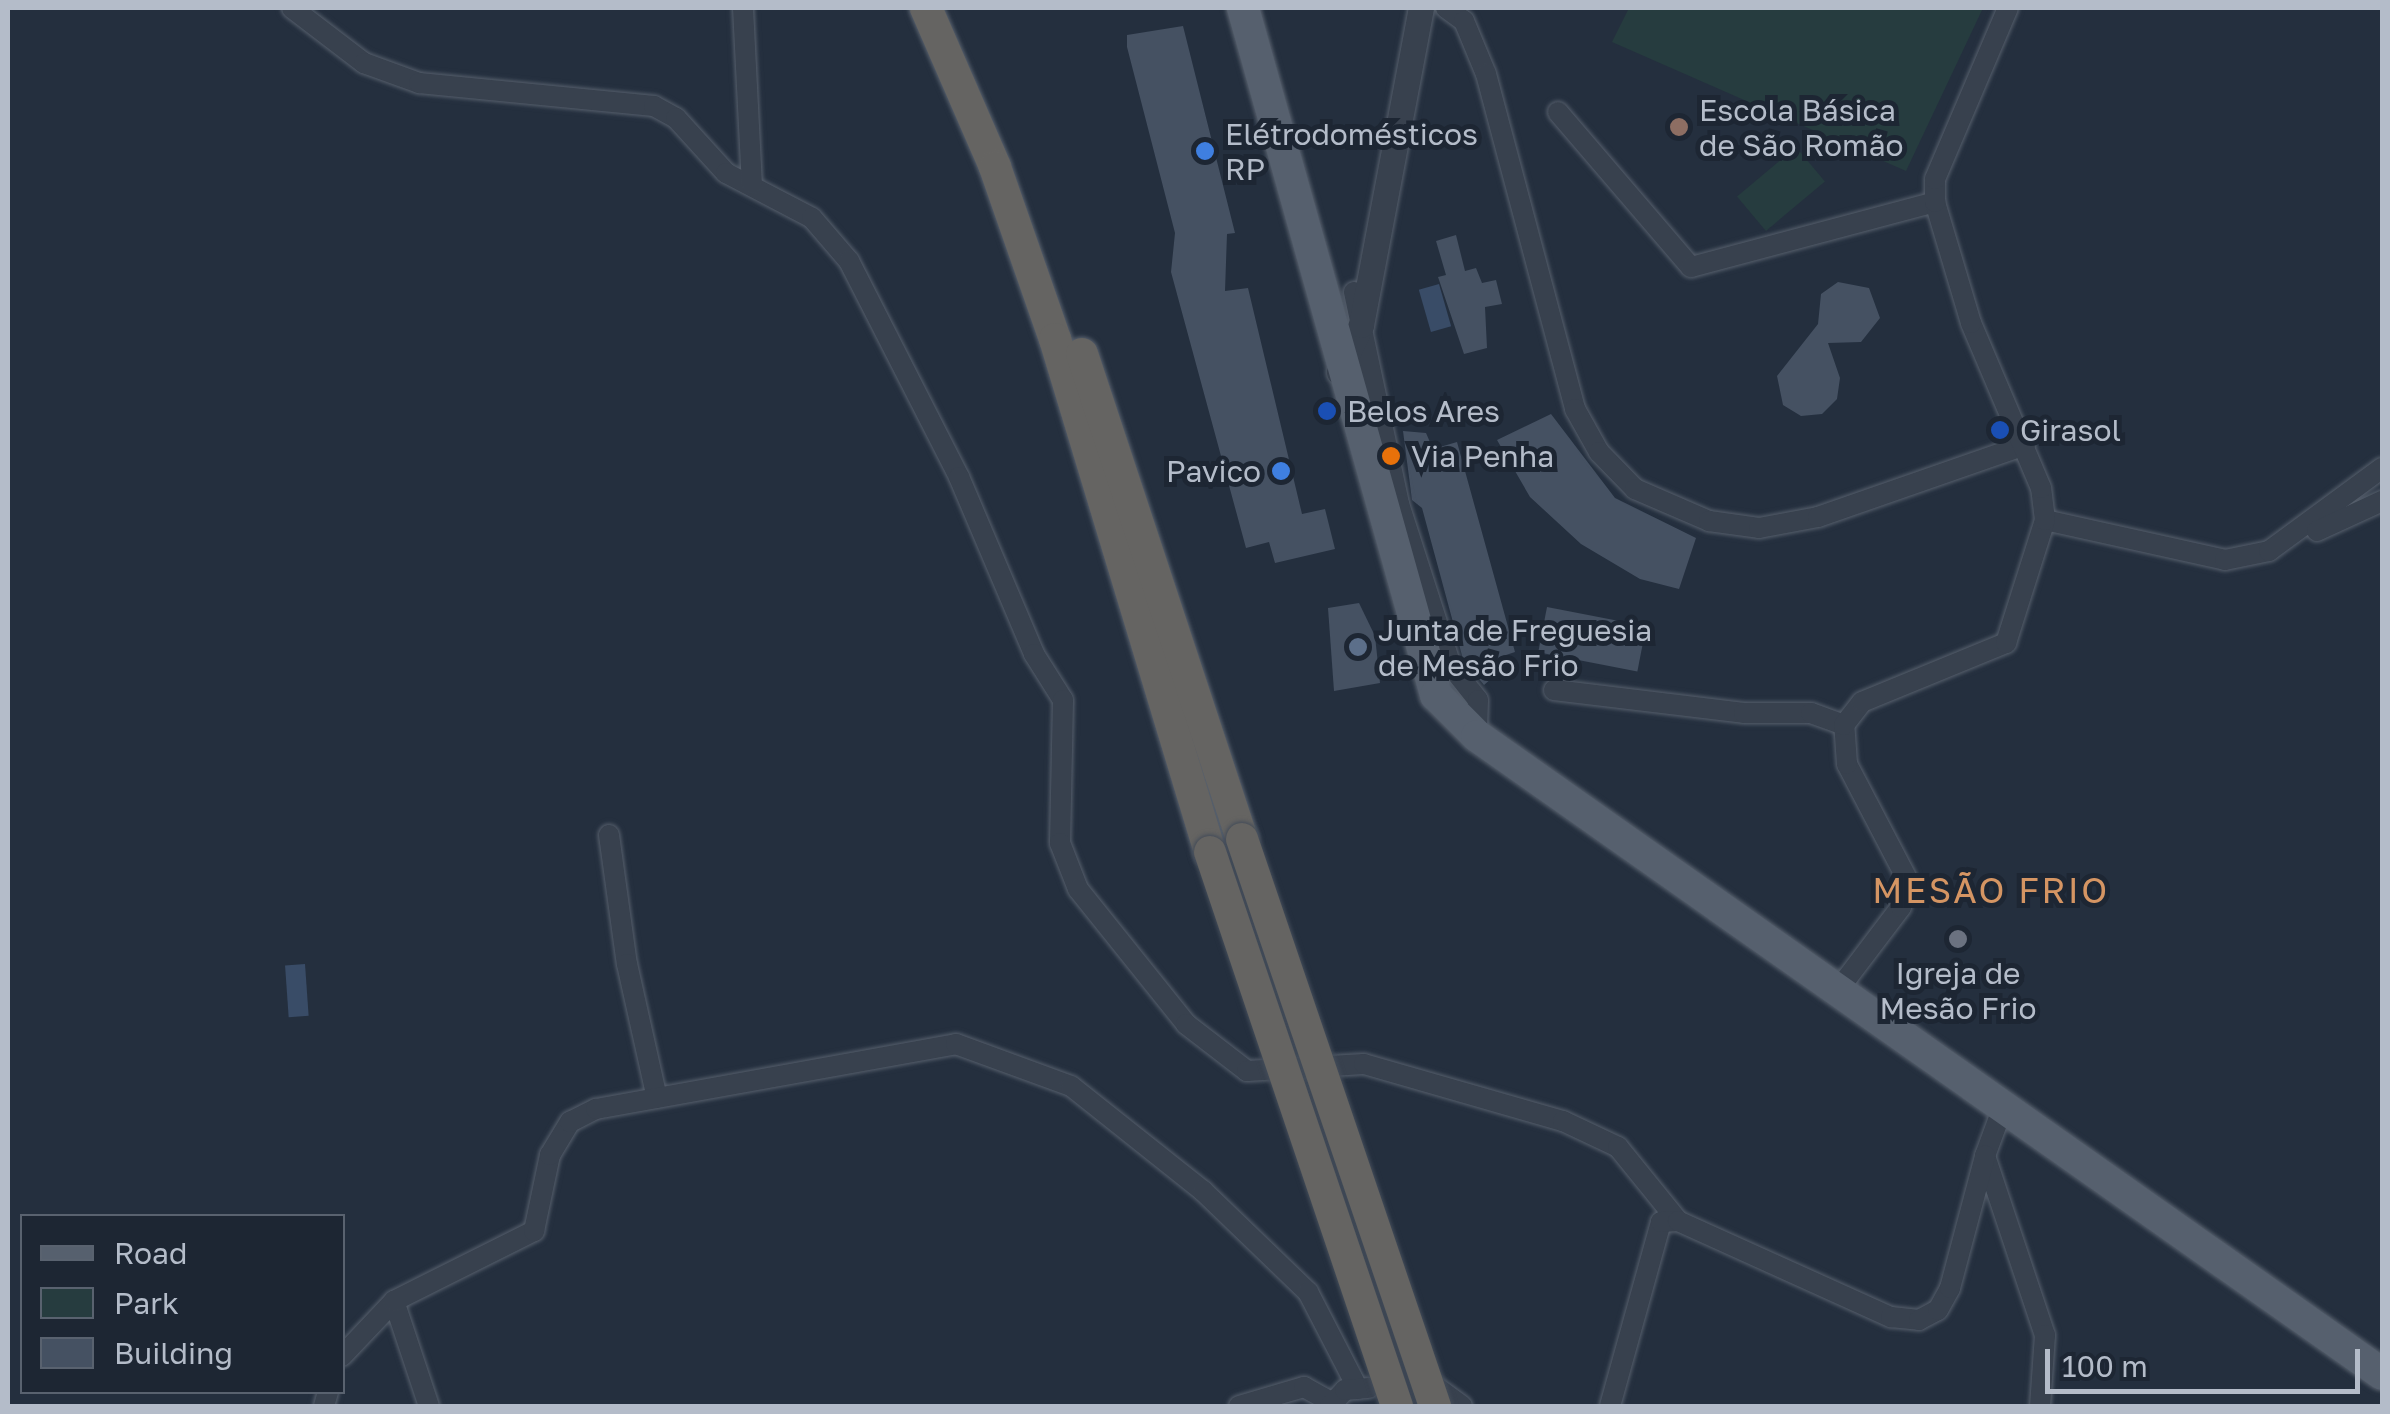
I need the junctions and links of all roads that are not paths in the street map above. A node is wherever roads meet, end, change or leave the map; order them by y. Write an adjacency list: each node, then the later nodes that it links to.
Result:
1 (292, 8): 10 (street)
2 (743, 8): 10 (street)
3 (926, 8): 39 (highway, bridge)
4 (939, 8): 40 (highway, bridge)
5 (1243, 8): 13 (main road)
6 (1421, 8): 12 (street)
7 (1446, 8): 18 (street)
8 (2008, 8): 11 (street)
9 (1558, 112): 11 (street)
10 (752, 184): 31 (street)
11 (1935, 202): 18 (street)
12 (1369, 260): 14 (street); 16 (street)
13 (1316, 281): 14 (street); 15 (main road)
14 (1354, 292): 15 (street); 16 (street)
15 (1324, 314): 17 (main road)
16 (1361, 325): 17 (street); 25 (street)
17 (1340, 372): 25 (main road)
18 (2025, 445): 21 (street)
19 (2382, 468): 22 (street)
20 (2382, 501): 22 (street)
21 (2044, 520): 22 (street); 24 (street)
22 (2269, 551)
23 (1554, 690): 24 (street)
24 (1844, 725): 27 (street)
25 (1478, 736): 27 (main road)
26 (609, 835): 28 (street)
27 (1838, 990): 29 (main road)
28 (658, 1098): 32 (street); 35 (street)
29 (2003, 1107): 30 (street); 34 (main road)
30 (1985, 1156): 31 (street); 43 (street)
31 (1678, 1221): 42 (street)
32 (394, 1301): 33 (street); 37 (street)
33 (345, 1353)
34 (2382, 1374)
35 (1358, 1389): 36 (street); 41 (street)
36 (1332, 1405): 38 (street)
37 (428, 1406)
38 (1240, 1406)
39 (1397, 1406)
40 (1435, 1406)
41 (1462, 1406)
42 (1610, 1406)
43 (2040, 1406)

